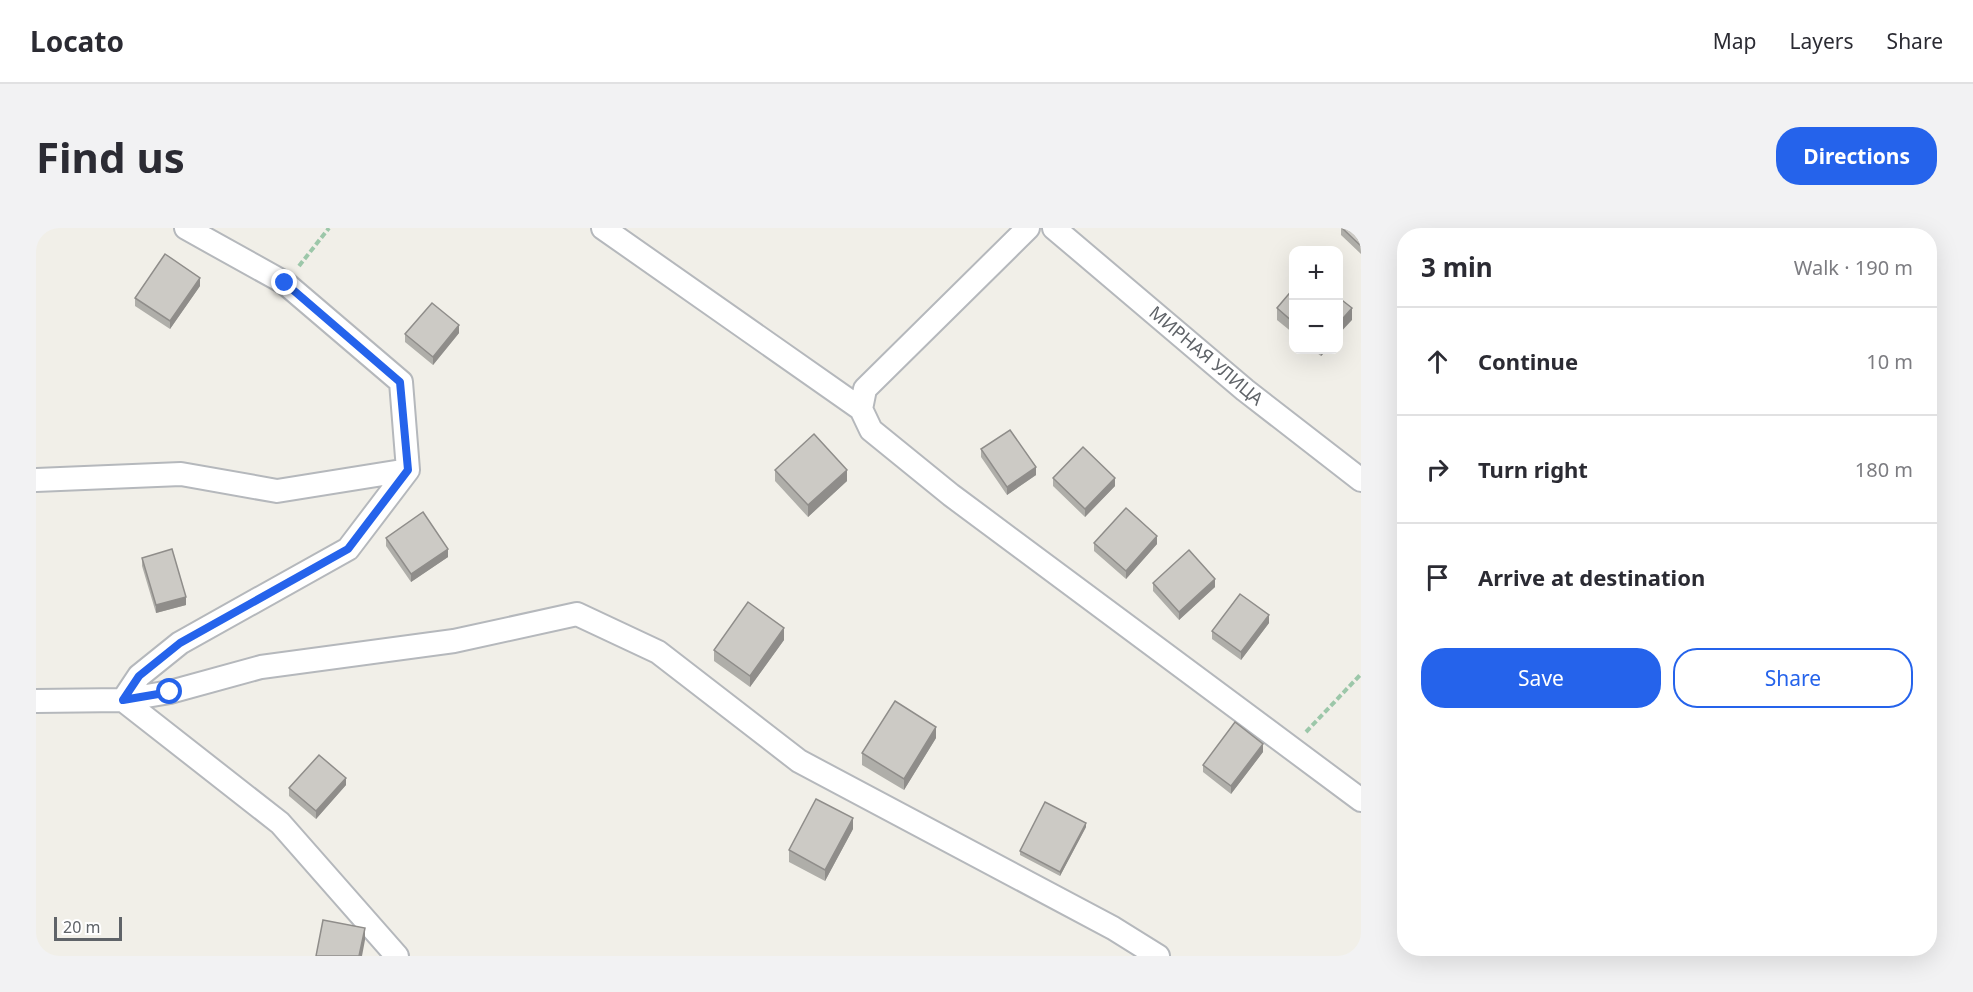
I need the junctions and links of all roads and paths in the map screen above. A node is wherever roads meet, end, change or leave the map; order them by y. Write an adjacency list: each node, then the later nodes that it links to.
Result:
1 (186, 228): 6 (street)
2 (329, 228): 6 (path)
3 (603, 228): 7 (street)
4 (1028, 228): 7 (street)
5 (1054, 228): 10 (street, МИРНАЯ УЛИЦА)
6 (285, 283): 8 (street)
7 (861, 409): 14 (street)
8 (408, 470): 9 (street); 12 (street)
9 (36, 480)
10 (1361, 480)
11 (1361, 674): 14 (path)
12 (123, 700): 13 (street); 16 (street); 17 (street)
13 (36, 701)
14 (1291, 748): 15 (street)
15 (1361, 800)
16 (397, 956)
17 (1158, 956)

